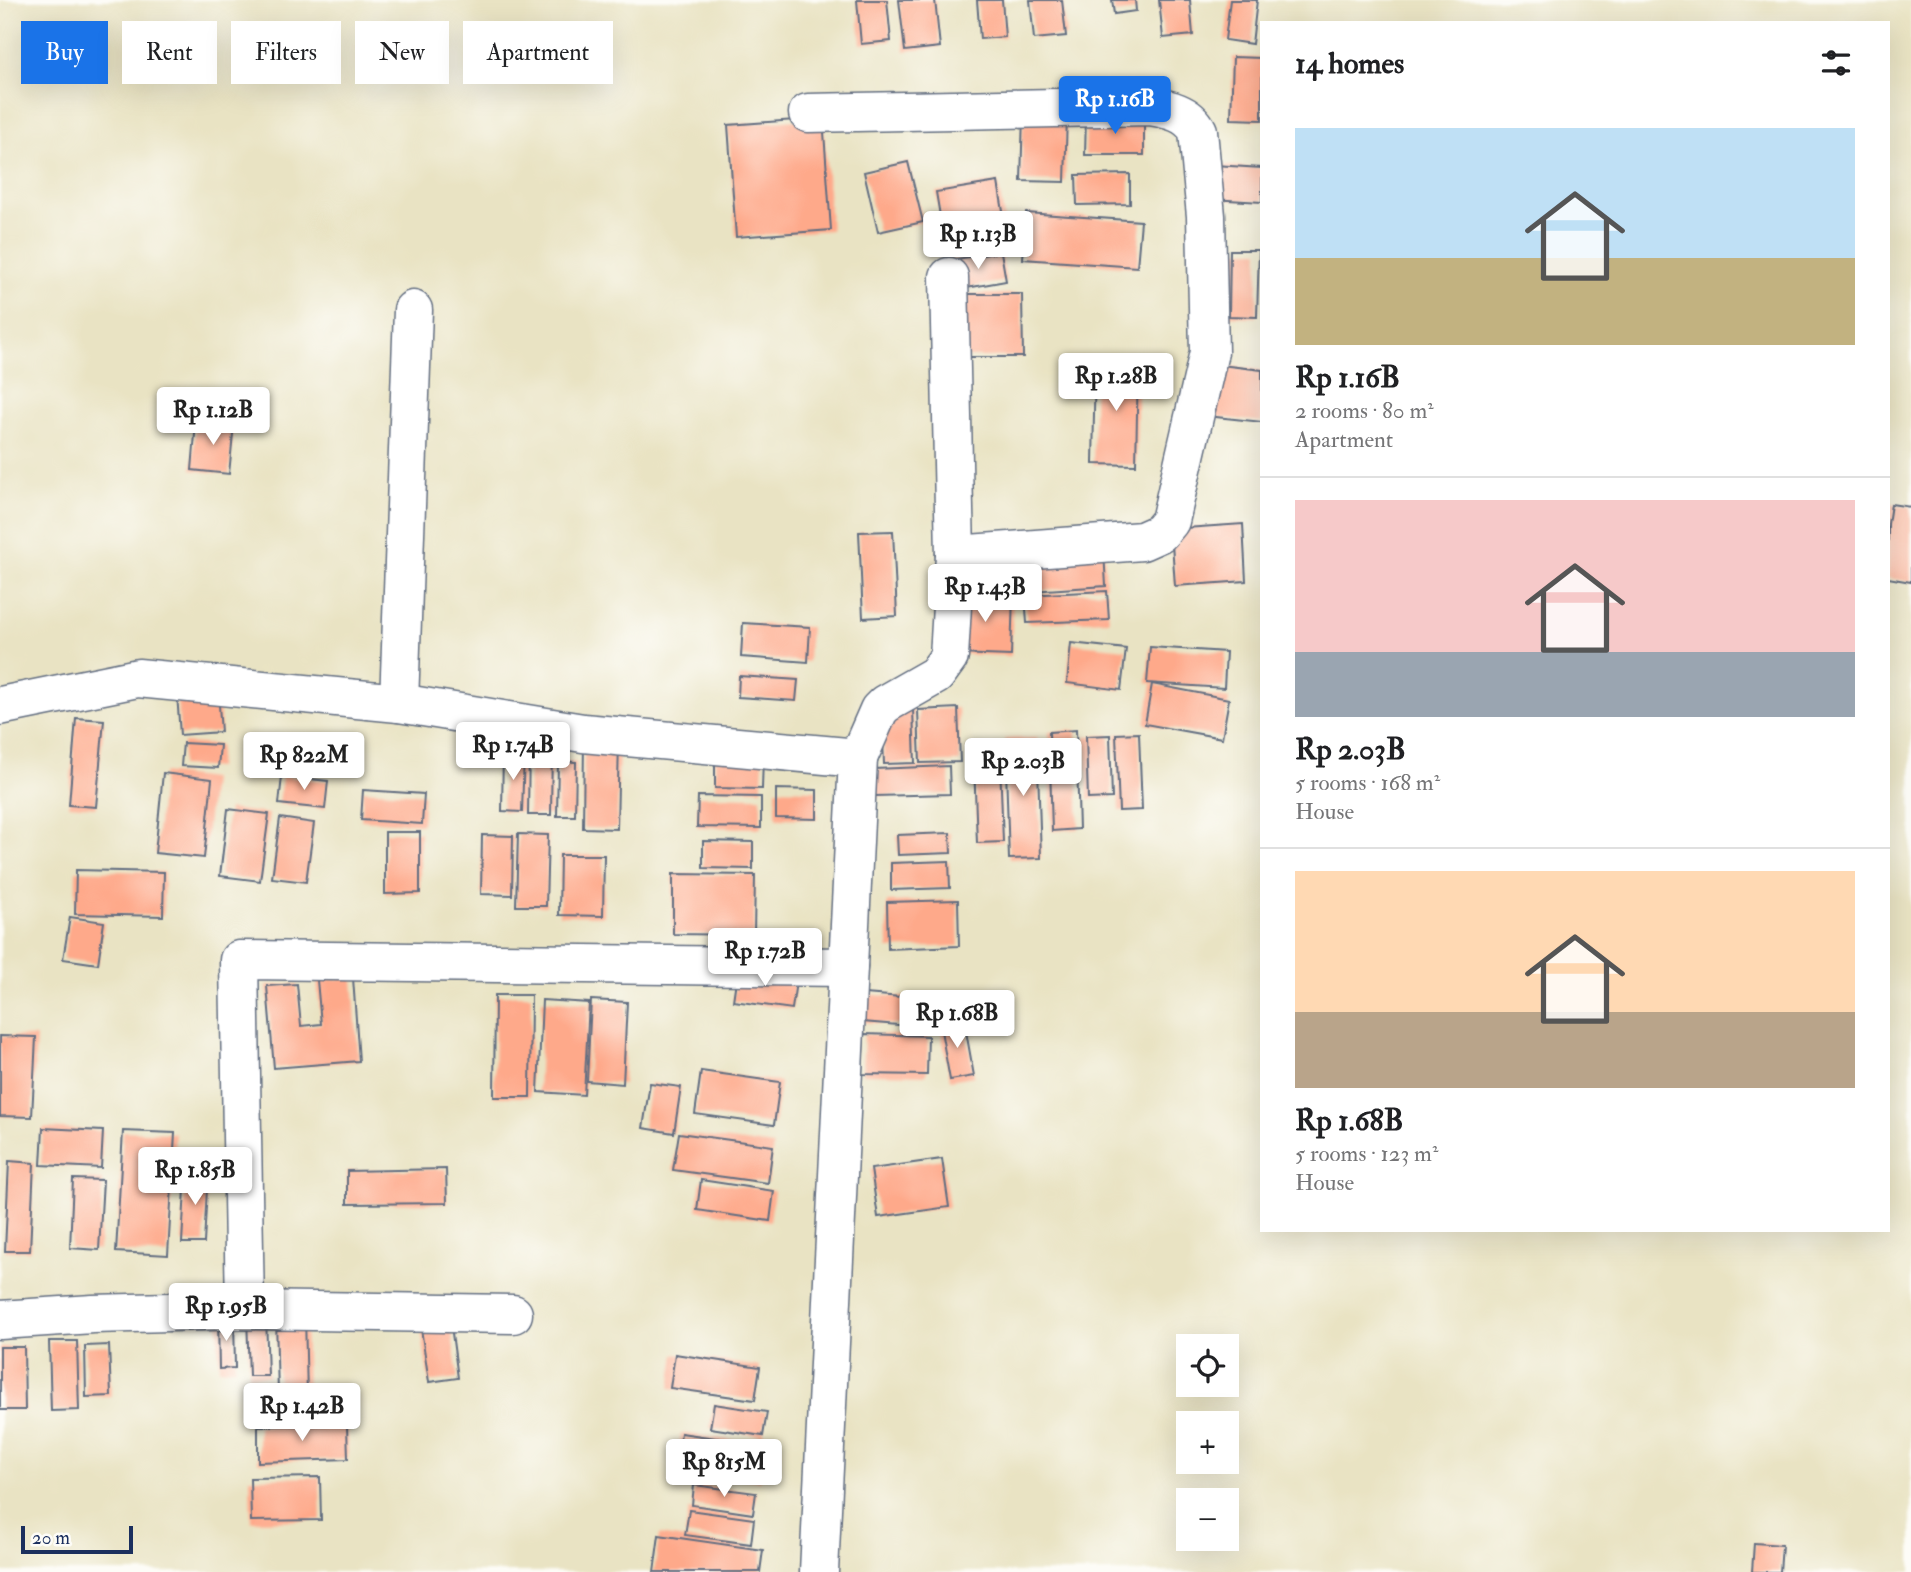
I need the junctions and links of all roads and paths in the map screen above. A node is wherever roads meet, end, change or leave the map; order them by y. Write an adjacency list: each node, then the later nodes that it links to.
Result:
1 (808, 113): 4 (street)
2 (949, 277): 4 (street)
3 (413, 310): 5 (street)
4 (956, 555): 7 (street)
5 (399, 703): 6 (street); 7 (street)
6 (0, 706)
7 (859, 758): 8 (street)
8 (848, 967): 9 (street); 12 (street)
9 (245, 1310): 10 (street); 11 (street)
10 (513, 1314)
11 (0, 1320)
12 (820, 1572)

